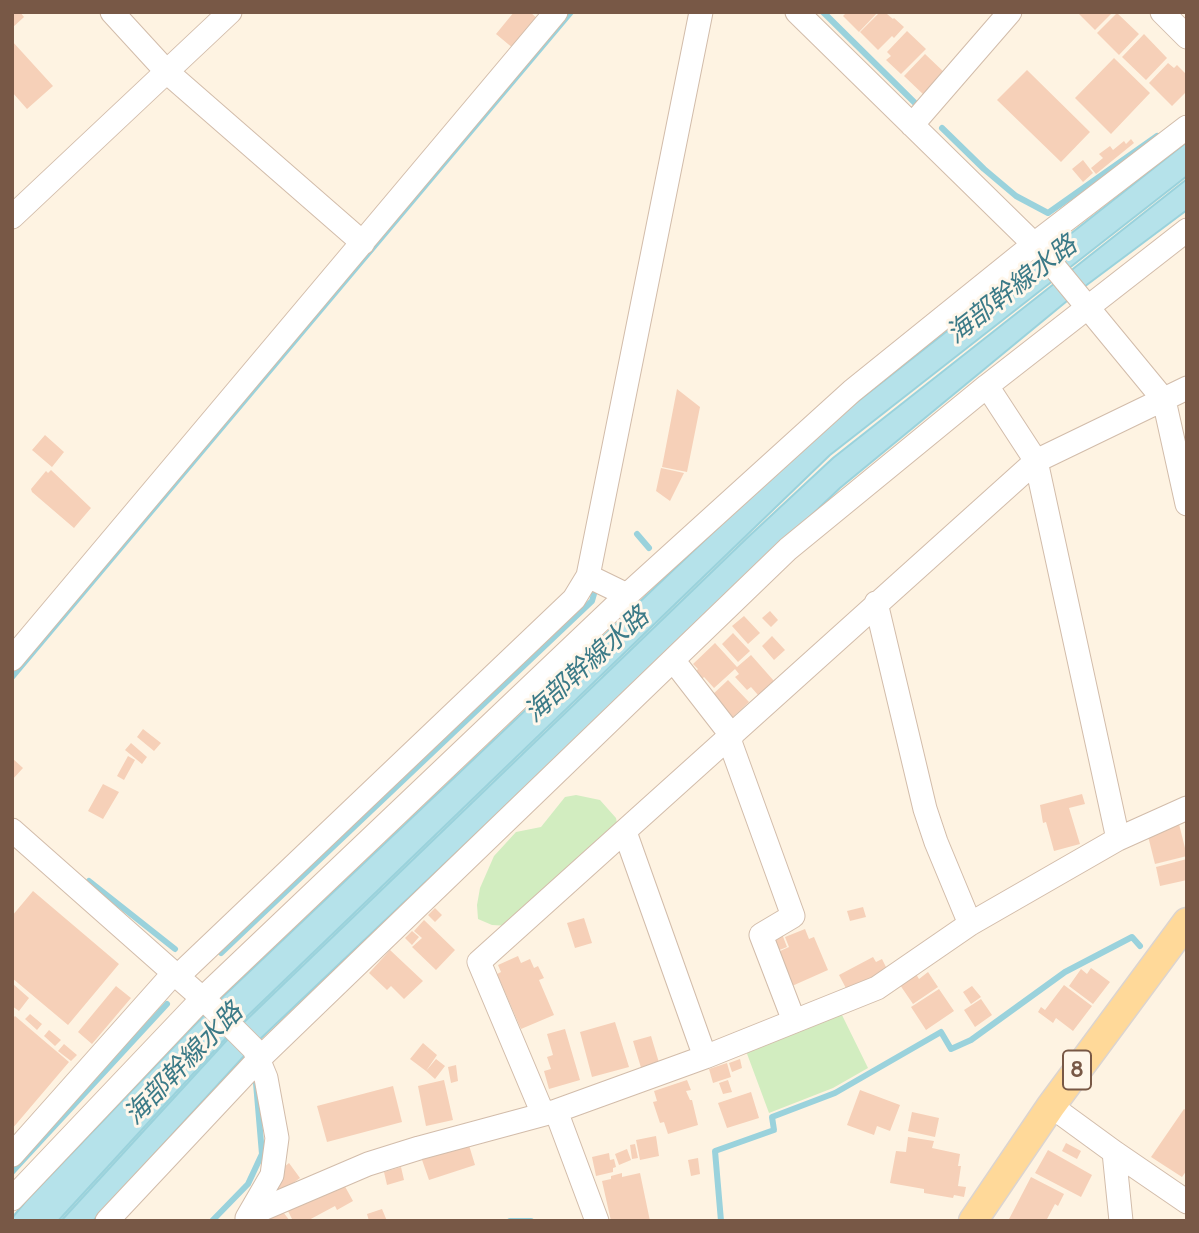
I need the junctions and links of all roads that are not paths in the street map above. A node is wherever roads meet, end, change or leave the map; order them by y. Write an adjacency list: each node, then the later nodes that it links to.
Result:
1 (112, 12): 9 (street)
2 (230, 12): 9 (street)
3 (556, 12): 14 (street)
4 (701, 12): 22 (street)
5 (797, 12): 10 (street)
6 (1010, 12): 10 (street)
7 (1162, 12): 8 (street)
8 (1187, 37)
9 (167, 72): 12 (street); 14 (street)
10 (912, 125): 15 (street)
11 (1187, 127): 15 (street)
12 (12, 217)
13 (1187, 230): 16 (street)
14 (363, 243): 25 (street)
15 (1038, 248): 16 (street); 23 (street)
16 (1084, 301): 17 (street); 19 (street)
17 (987, 386): 20 (street); 26 (street)
18 (1187, 388): 19 (street)
19 (1164, 400): 20 (street); 21 (street)
20 (1035, 461): 24 (street); 31 (street)
21 (1187, 504)
22 (588, 576): 23 (street); 34 (street)
23 (627, 596): 35 (street)
24 (876, 603): 27 (street); 33 (street)
25 (12, 659)
26 (673, 660): 27 (street); 37 (street)
27 (731, 737): 30 (street); 36 (street)
28 (1187, 808): 31 (street)
29 (12, 830): 34 (street)
30 (625, 832): 38 (street); 40 (street)
31 (1118, 839): 33 (street)
32 (1187, 922): 39 (main road, 8)
33 (970, 924): 36 (street)
34 (175, 976): 35 (street); 42 (street)
35 (206, 1003): 37 (street); 43 (street)
36 (794, 1021): 38 (street)
37 (257, 1054): 45 (street); 46 (street)
38 (705, 1058): 40 (street)
39 (1051, 1106): 41 (street); 48 (main road, 8)
40 (550, 1112): 45 (street); 47 (street)
41 (1114, 1152): 44 (street); 49 (street)
42 (12, 1155)
43 (12, 1199)
44 (1187, 1202)
45 (248, 1218)
46 (107, 1221)
47 (597, 1221)
48 (973, 1221)
49 (1121, 1221)

